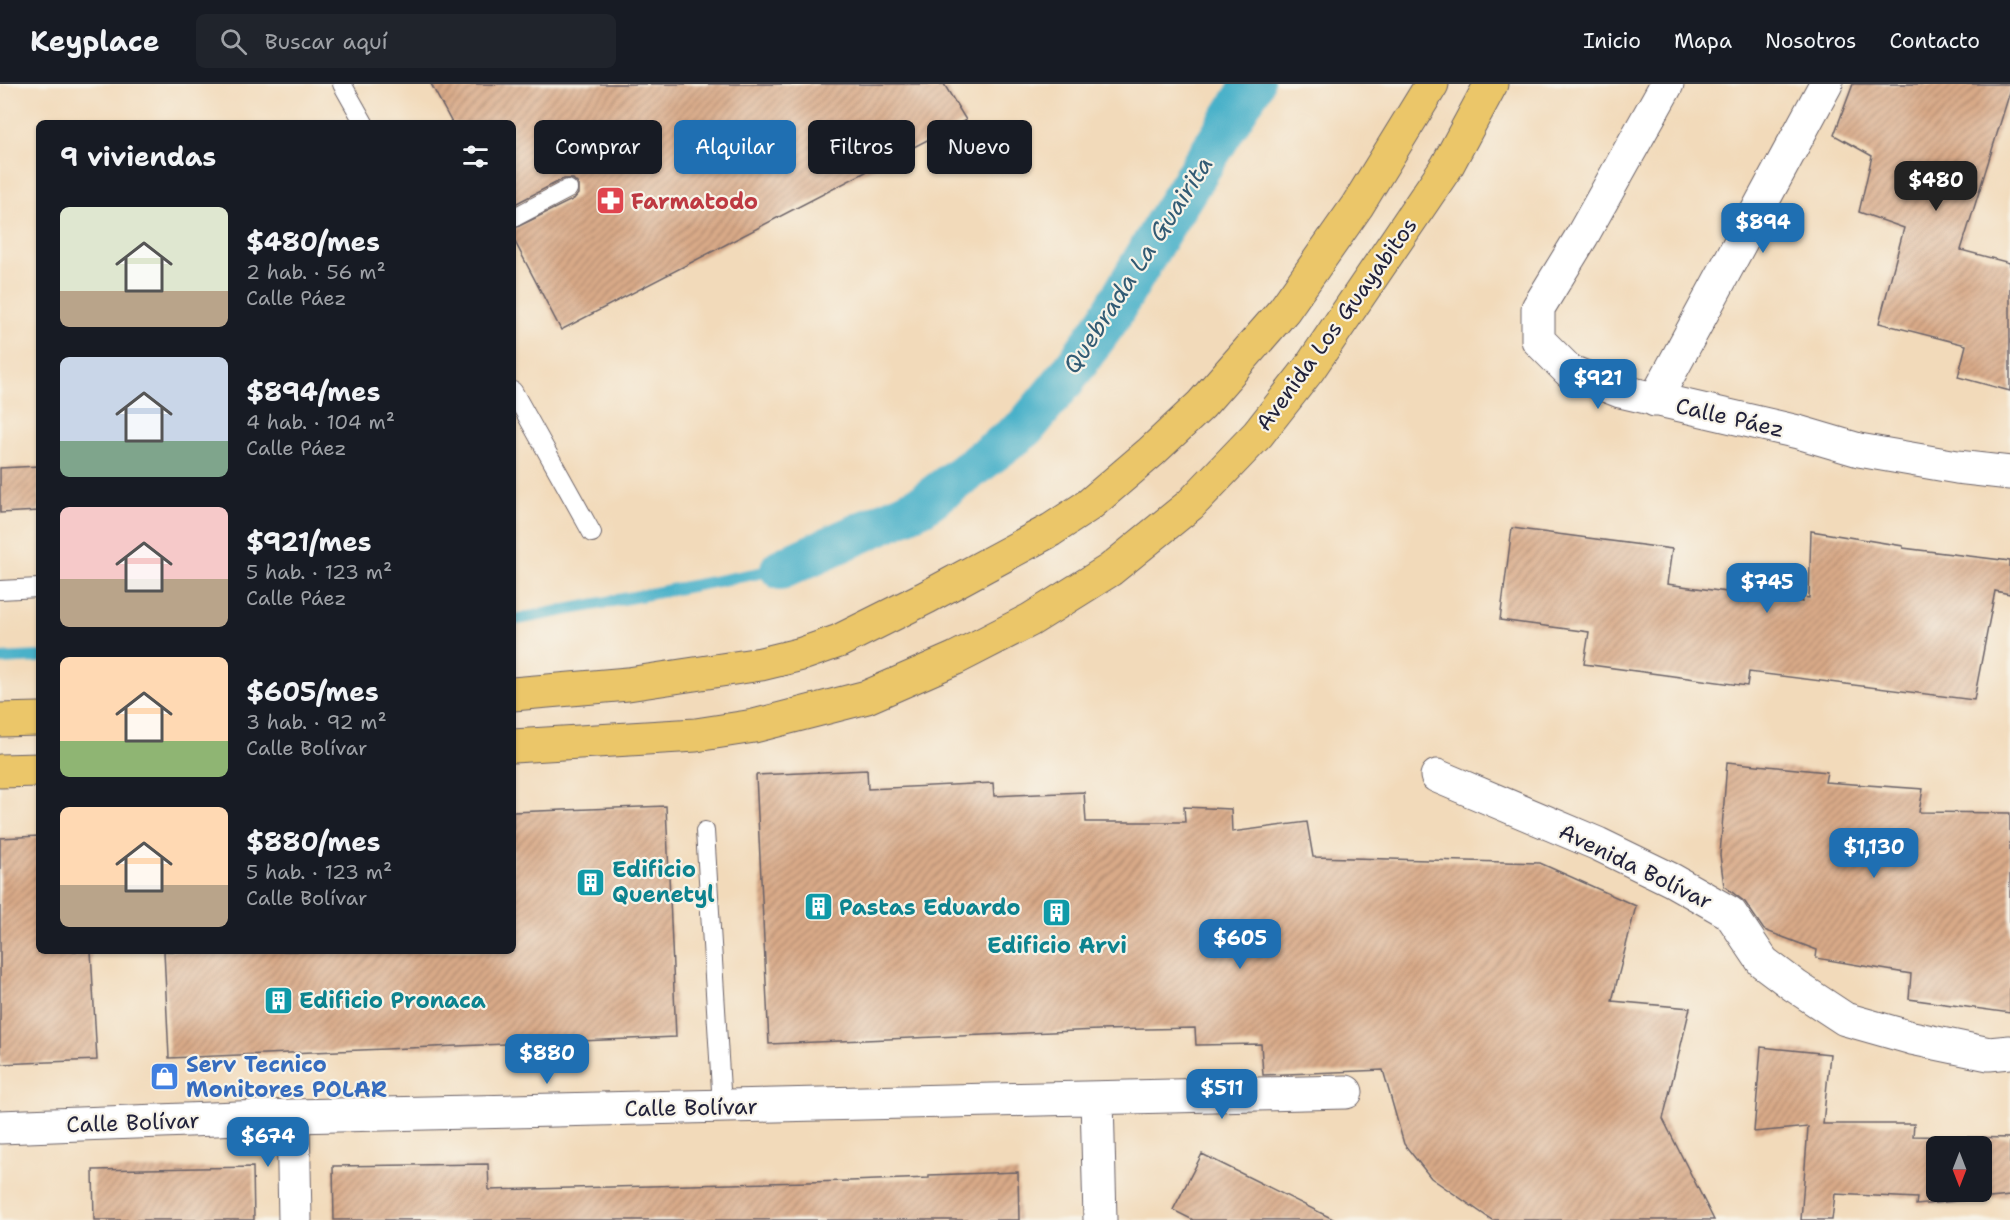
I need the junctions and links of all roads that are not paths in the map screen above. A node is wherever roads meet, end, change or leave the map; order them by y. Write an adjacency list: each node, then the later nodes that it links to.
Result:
1 (342, 84): 6 (lane)
2 (1432, 84): 15 (main road)
3 (1491, 84): 18 (main road, Avenida Los Guayabitos)
4 (1667, 84): 10 (street, Calle Páez)
5 (1826, 84): 10 (street)
6 (362, 120)
7 (568, 189): 8 (lane)
8 (516, 216)
9 (516, 396): 12 (lane)
10 (1655, 400): 11 (street, Calle Páez)
11 (2010, 473)
12 (592, 533)
13 (36, 588): 14 (lane)
14 (0, 590)
15 (516, 694)
16 (36, 718): 17 (main road)
17 (0, 720)
18 (516, 746)
19 (36, 770): 20 (main road)
20 (0, 771)
21 (1437, 776): 23 (street, Avenida Bolívar)
22 (705, 831): 26 (lane)
23 (2010, 1052)
24 (1346, 1092): 25 (street, Calle Bolívar)
25 (1096, 1098): 26 (street, Calle Bolívar); 30 (street)
26 (722, 1106): 27 (street, Calle Bolívar)
27 (293, 1116): 28 (street, Calle Bolívar); 29 (street)
28 (0, 1127)
29 (295, 1220)
30 (1100, 1220)

